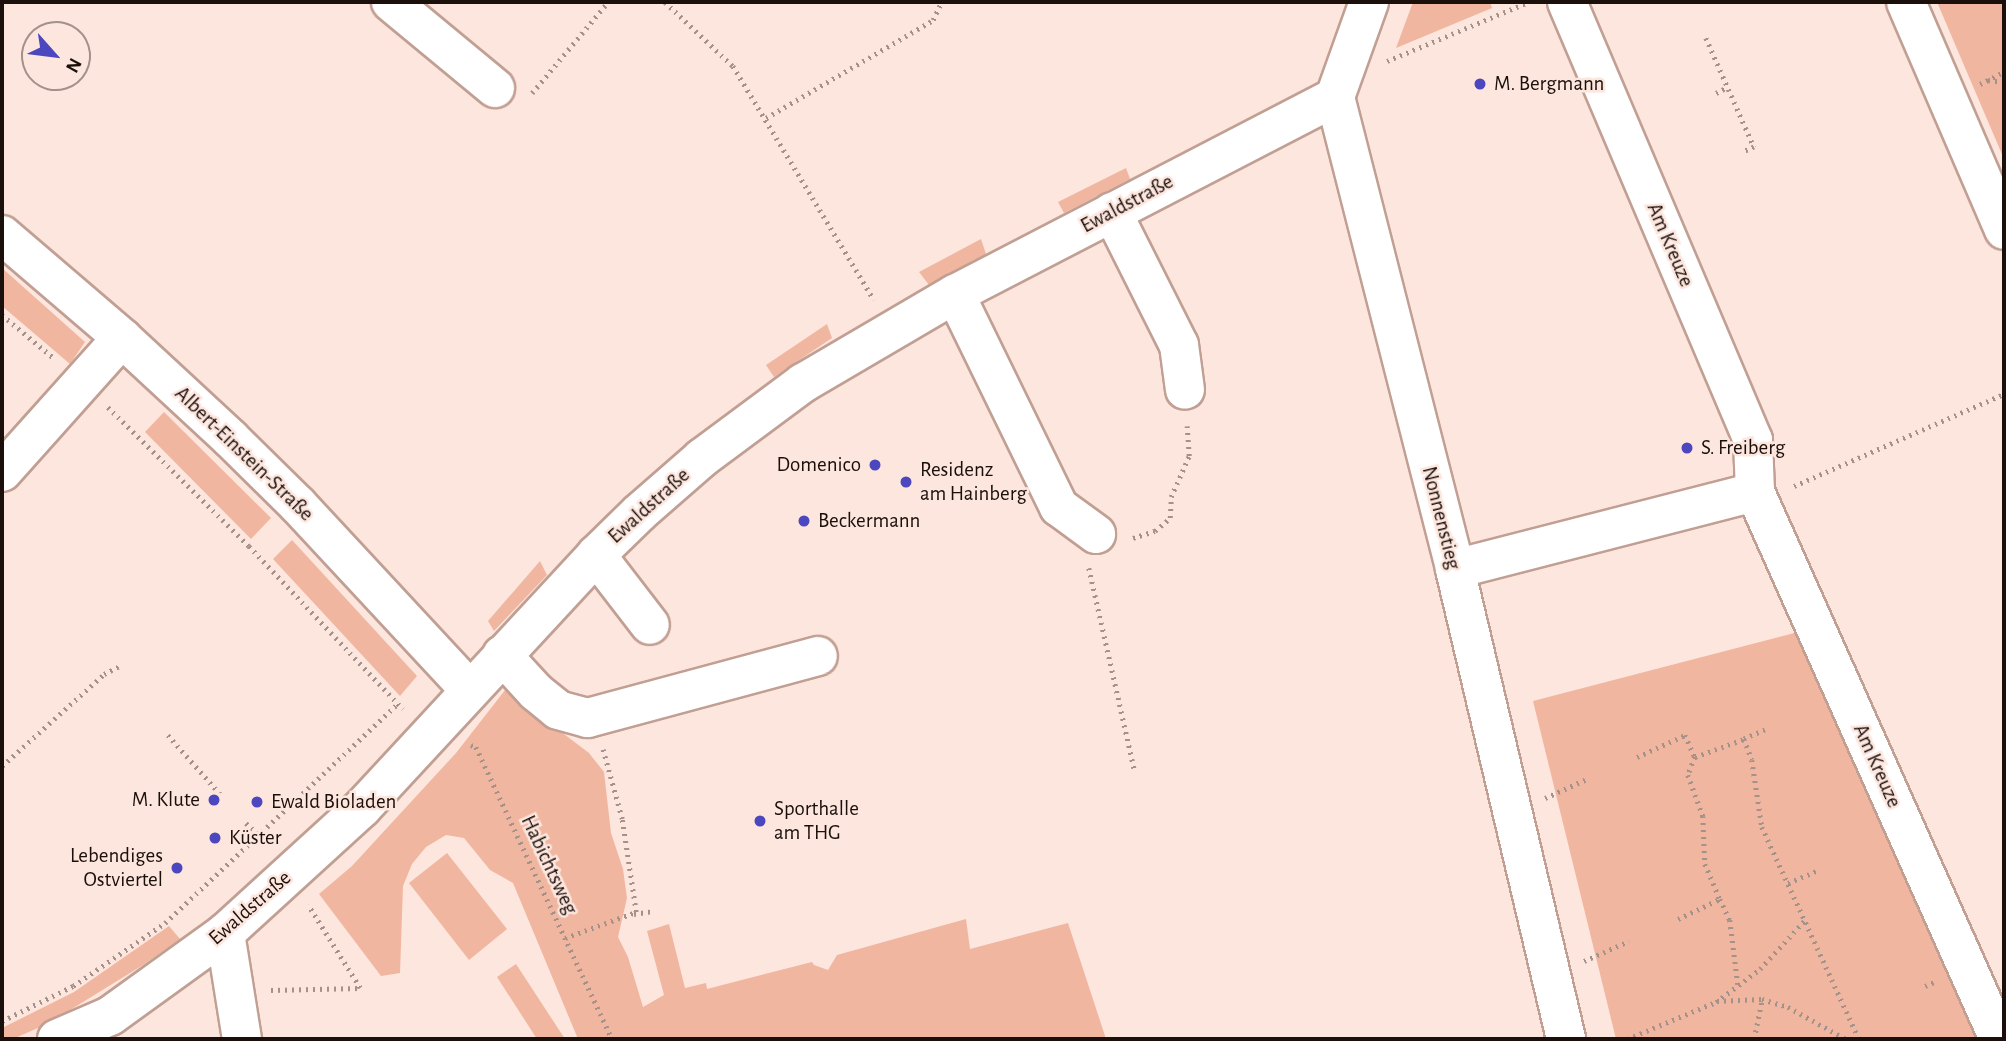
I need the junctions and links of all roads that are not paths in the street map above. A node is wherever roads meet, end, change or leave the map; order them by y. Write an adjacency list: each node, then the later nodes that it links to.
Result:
1 (391, 2): 5 (street)
2 (1369, 2): 6 (street)
3 (1567, 2): 14 (street, Am Kreuze)
4 (1906, 2): 8 (street)
5 (495, 88)
6 (1338, 88): 7 (street, Ewaldstraße); 17 (street, Nonnenstieg)
7 (1112, 212): 10 (street, Ewaldstraße); 12 (street)
8 (2004, 230)
9 (2, 235): 11 (street, Albert-Einstein-Straße)
10 (955, 294): 15 (street); 16 (street, Ewaldstraße)
11 (122, 338): 13 (street); 21 (street, Albert-Einstein-Straße)
12 (1185, 390)
13 (2, 472)
14 (1755, 492): 17 (street); 26 (street, Am Kreuze)
15 (1096, 534)
16 (596, 555): 18 (street); 19 (street, Ewaldstraße)
17 (1455, 569): 25 (street, Nonnenstieg)
18 (650, 625)
19 (502, 655): 20 (street); 21 (street, Ewaldstraße)
20 (818, 656)
21 (470, 690): 22 (street, Ewaldstraße)
22 (225, 933): 23 (street, Ewaldstraße); 24 (street)
23 (57, 1039)
24 (242, 1039)
25 (1566, 1039)
26 (1998, 1039)

